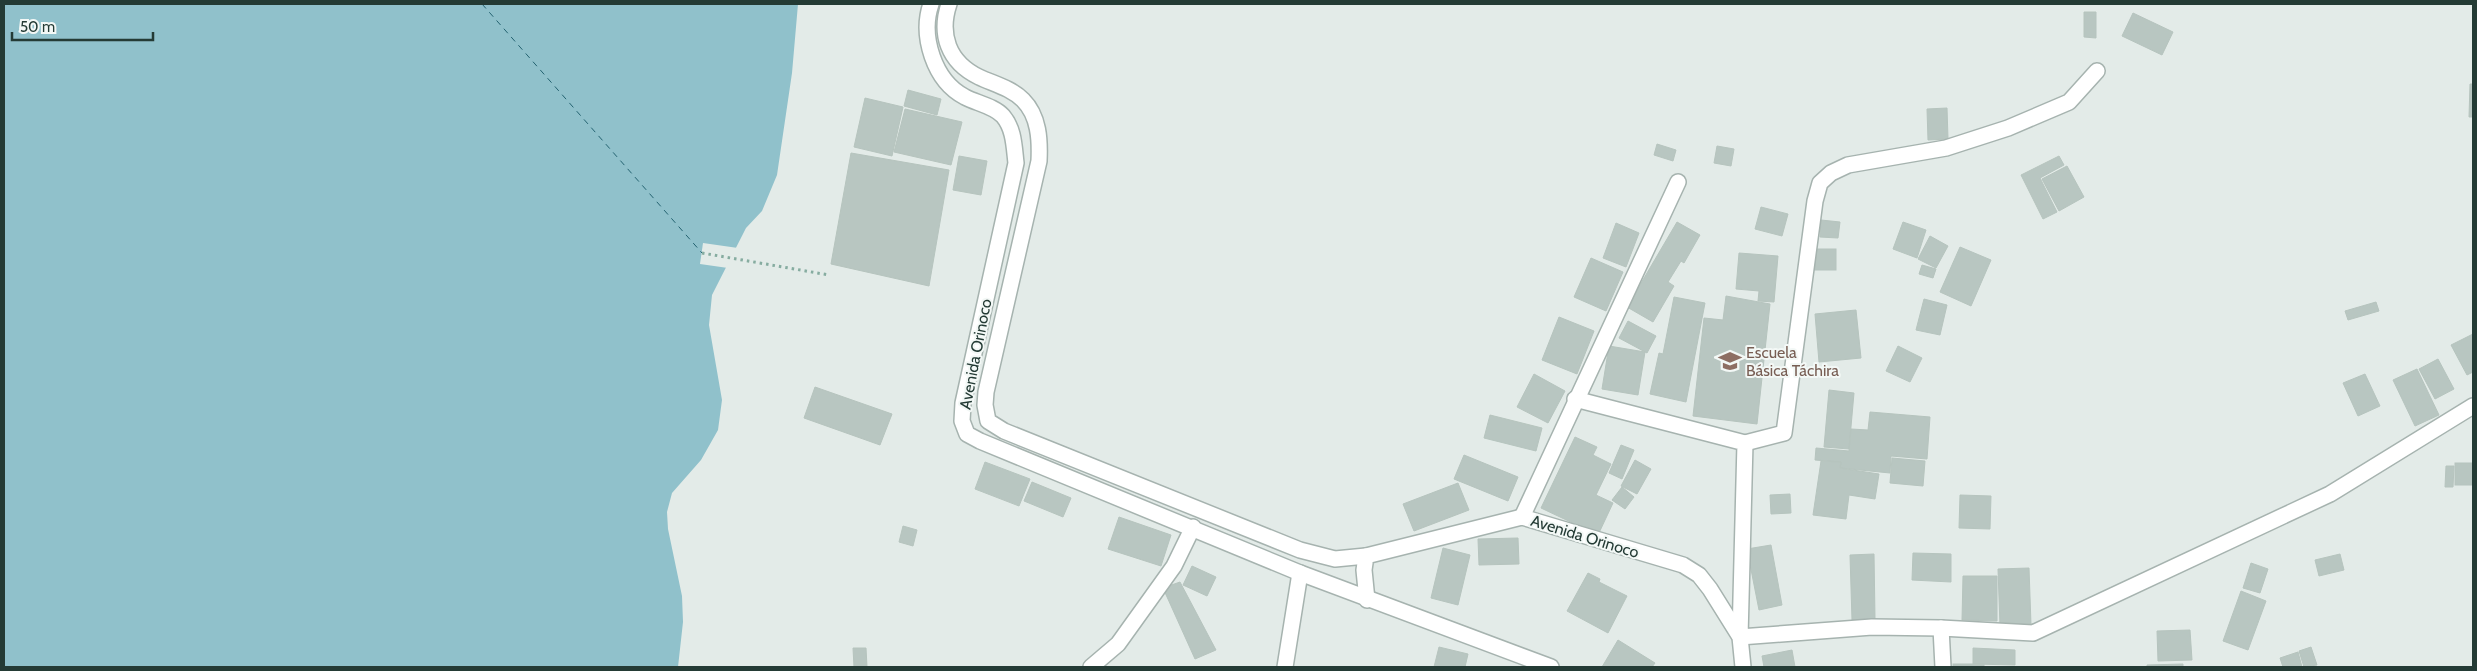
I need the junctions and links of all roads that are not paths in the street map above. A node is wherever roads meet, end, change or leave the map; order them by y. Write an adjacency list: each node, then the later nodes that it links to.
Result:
1 (930, 4): 9 (street, Avenida Orinoco)
2 (949, 4): 10 (street, Avenida Orinoco)
3 (2097, 71): 7 (street)
4 (1678, 182): 5 (street)
5 (1575, 399): 7 (street); 8 (street)
6 (2473, 406): 13 (street)
7 (1745, 443): 14 (street)
8 (1522, 517): 10 (street, Avenida Orinoco); 14 (street, Avenida Orinoco)
9 (1193, 527): 11 (street, Avenida Orinoco); 15 (street)
10 (1366, 556): 12 (street)
11 (1300, 573): 12 (street, Avenida Orinoco); 16 (street)
12 (1367, 600): 17 (street, Avenida Orinoco)
13 (1942, 628): 14 (street); 19 (street)
14 (1740, 637): 18 (street, Avenida Orinoco)
15 (1091, 667)
16 (1285, 667)
17 (1551, 667)
18 (1743, 667)
19 (1943, 667)

